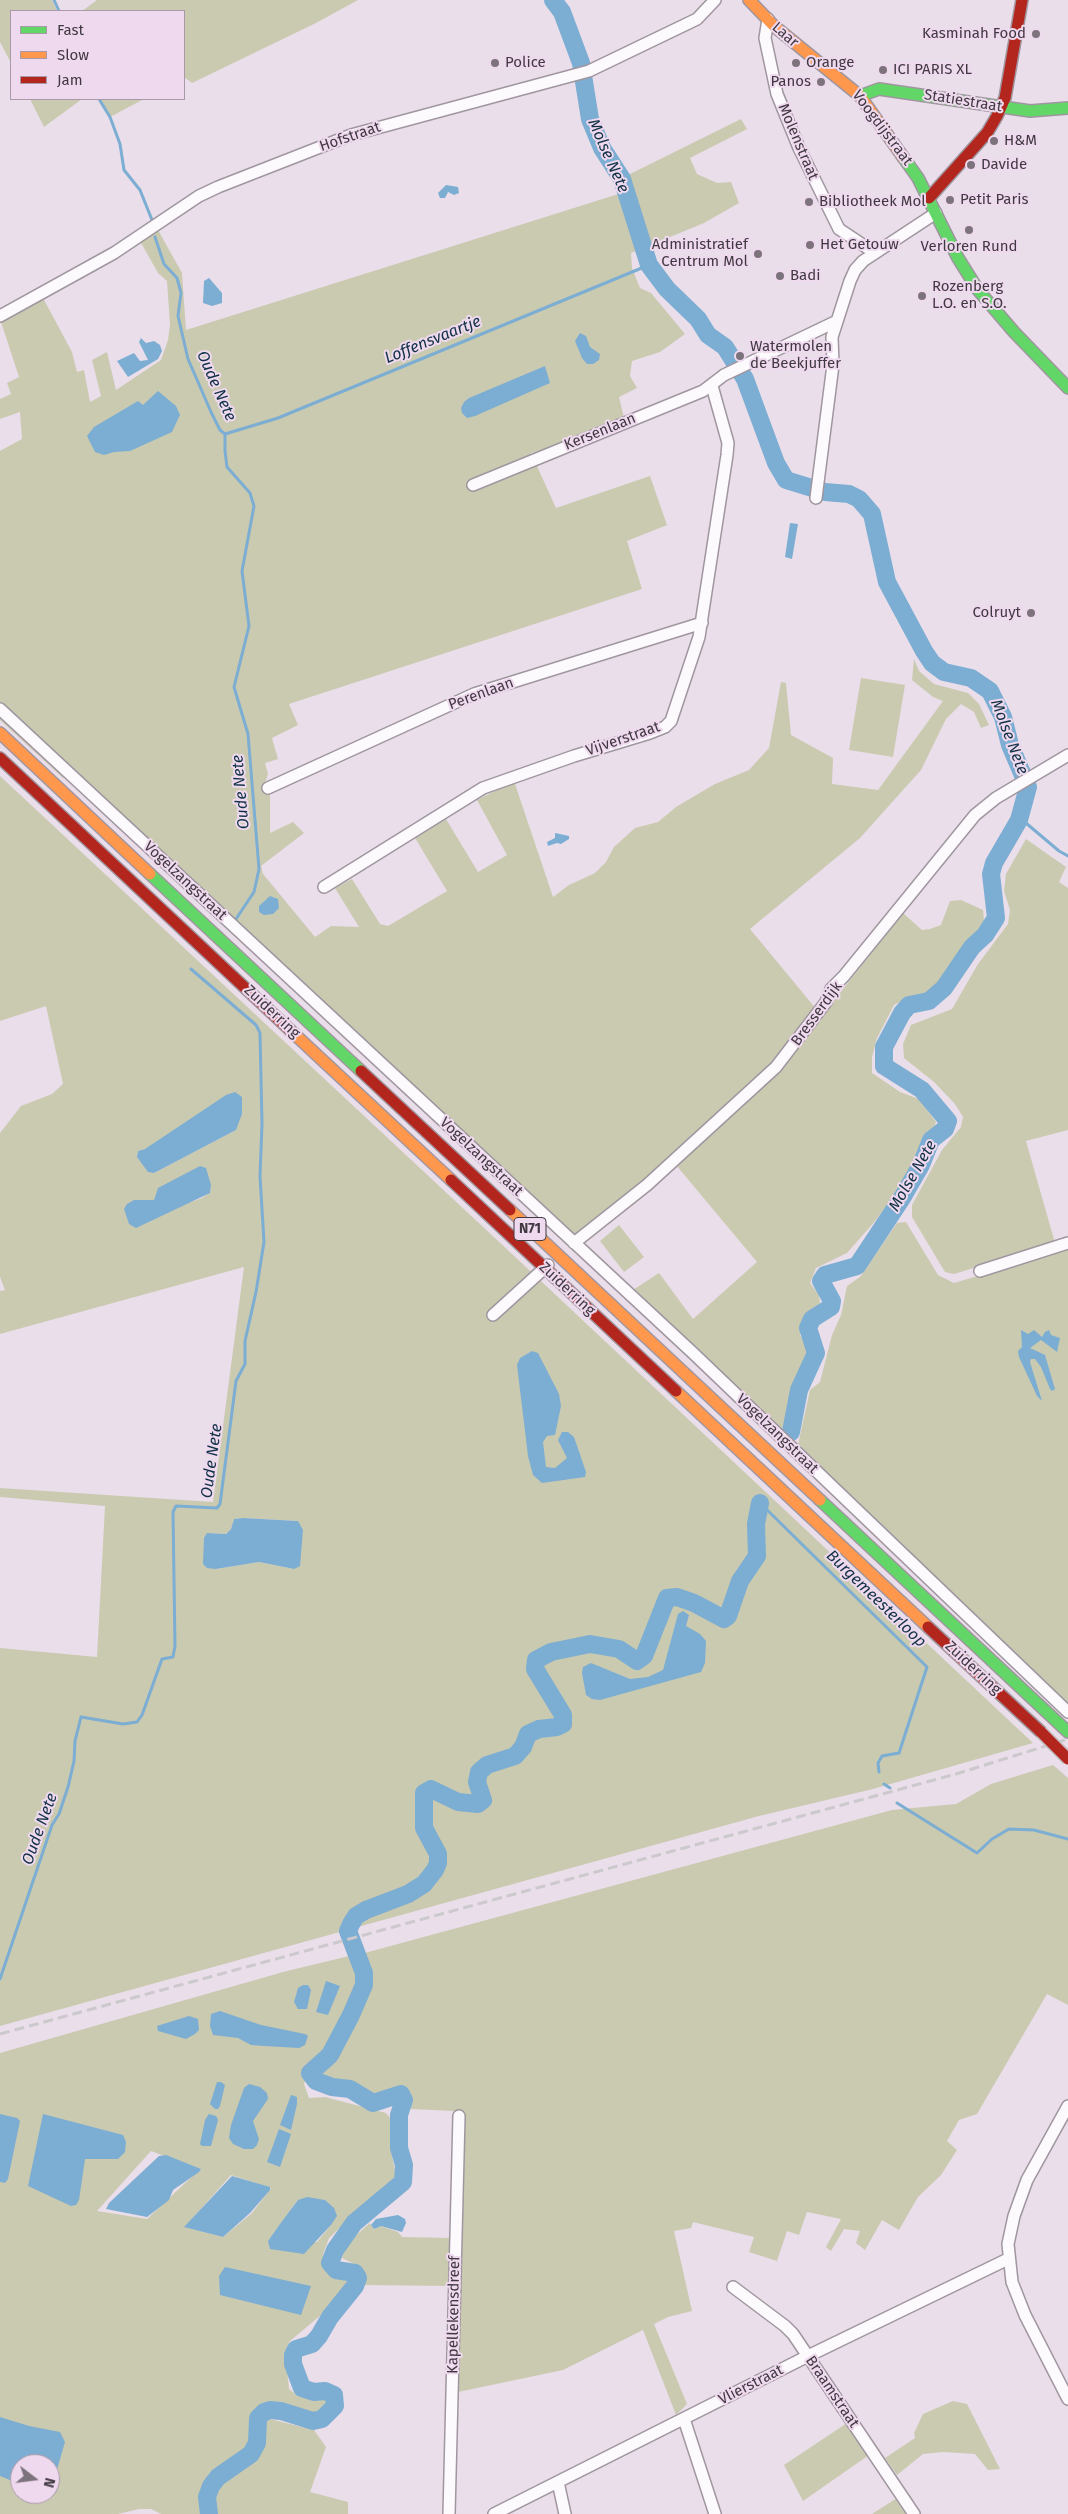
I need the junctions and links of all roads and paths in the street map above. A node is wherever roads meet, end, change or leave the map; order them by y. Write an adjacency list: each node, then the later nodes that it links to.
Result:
1 (716, 0): 12 (street, Hofstraat)
2 (750, 0): 4 (main road, Laar)
3 (1022, 0): 7 (main road)
4 (768, 19): 5 (main road, Laar); 11 (street, Molenstraat)
5 (824, 66): 6 (main road, Voogdijstraat)
6 (860, 96): 7 (main road, Statiestraat); 9 (main road, Voogdijstraat)
7 (1001, 108): 8 (main road, Statiestraat); 9 (main road)
8 (1068, 108)
9 (929, 198): 10 (main road, Voogdijstraat)
10 (936, 213): 11 (street); 15 (main road, Voogdijstraat)
11 (875, 253): 13 (street)
12 (0, 316)
13 (835, 322): 14 (street, Kersenlaan); 17 (street)
14 (712, 386): 16 (street, Kersenlaan); 18 (street, Vijverstraat)
15 (1068, 388)
16 (473, 485)
17 (817, 493)
18 (702, 623): 23 (street, Perenlaan); 24 (street, Vijverstraat)
19 (0, 709): 26 (street, Vogelzangstraat)
20 (0, 732): 27 (main road, Zuiderring / N71)
21 (1068, 755): 26 (street, Bresserdijk)
22 (0, 758): 28 (main road, Zuiderring / N71)
23 (268, 788)
24 (324, 887)
25 (1068, 1243): 29 (street)
26 (574, 1244): 31 (street, Vogelzangstraat)
27 (558, 1255): 28 (street); 32 (main road, Zuiderring / N71)
28 (546, 1268): 30 (street); 33 (main road, Zuiderring / N71, bridge)
29 (980, 1271)
30 (493, 1315)
31 (1068, 1712)
32 (1064, 1729)
33 (1068, 1759)
34 (1068, 2106): 36 (street)
35 (459, 2116): 42 (street, Kapellekensdreef)
36 (1008, 2259): 38 (street, Vlierstraat); 39 (street)
37 (733, 2287): 38 (street, Braamstraat)
38 (808, 2356): 40 (street, Vlierstraat); 46 (street, Braamstraat)
39 (1068, 2399)
40 (684, 2420): 41 (street, Vlierstraat); 45 (street)
41 (558, 2482): 43 (street, Vlierstraat); 44 (street)
42 (449, 2514)
43 (494, 2514)
44 (565, 2514)
45 (715, 2514)
46 (914, 2514)

